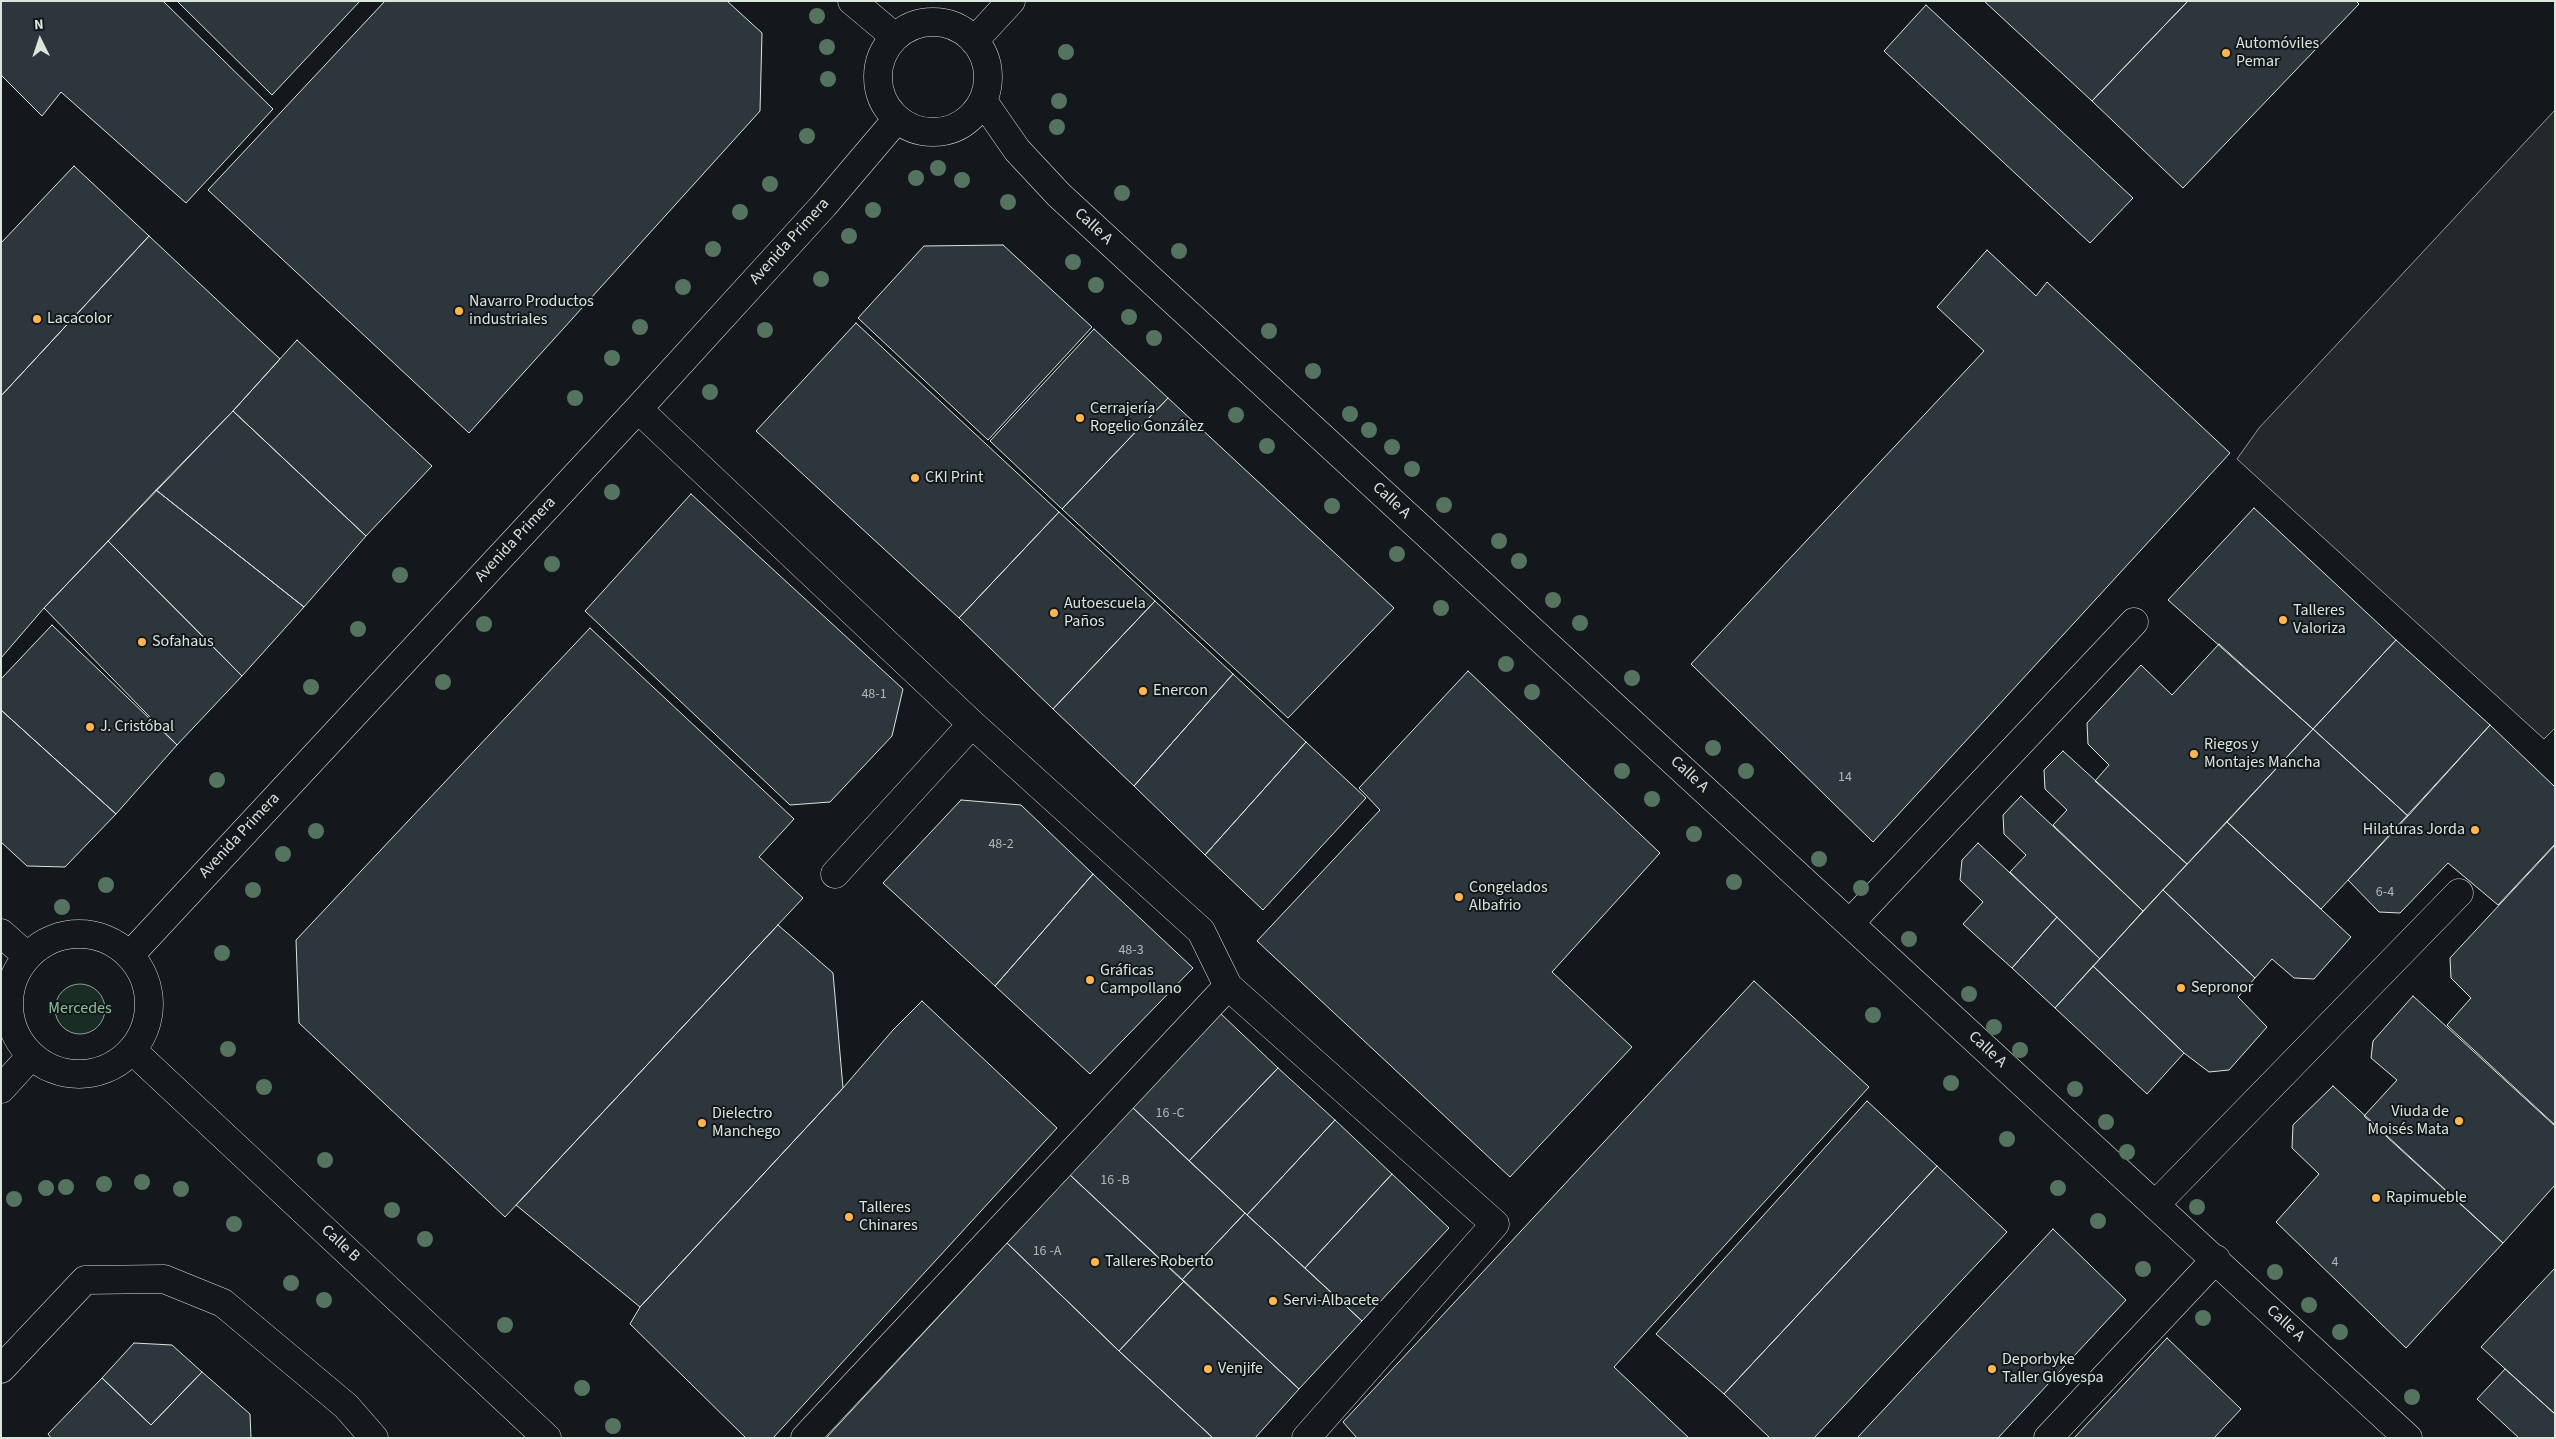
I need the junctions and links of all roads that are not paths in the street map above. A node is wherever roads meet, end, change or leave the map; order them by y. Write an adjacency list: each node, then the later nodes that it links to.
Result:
1 (852, 1): 3 (street)
2 (1011, 1): 4 (street)
3 (895, 37): 4 (street); 6 (street)
4 (974, 41): 5 (street)
5 (983, 101): 6 (street); 12 (street, Calle A)
6 (897, 119): 7 (street, Avenida Primera)
7 (638, 409): 9 (street); 14 (street, Avenida Primera)
8 (2134, 622): 12 (street)
9 (972, 724): 10 (street); 16 (street)
10 (835, 874)
11 (2459, 893): 20 (street)
12 (1850, 923): 20 (street, Calle A)
13 (1, 933): 15 (street)
14 (130, 955): 15 (street); 17 (street)
15 (27, 956): 18 (street)
16 (1228, 986): 25 (street); 26 (street)
17 (132, 1050): 18 (street); 24 (street, Calle B)
18 (31, 1056): 19 (street)
19 (1, 1088)
20 (2155, 1205): 21 (street, Calle A)
21 (2216, 1259): 27 (street); 28 (street, Calle A)
22 (1, 1369): 23 (street)
23 (365, 1435)
24 (547, 1438)
25 (805, 1438)
26 (1306, 1438)
27 (2048, 1438)
28 (2408, 1438)

